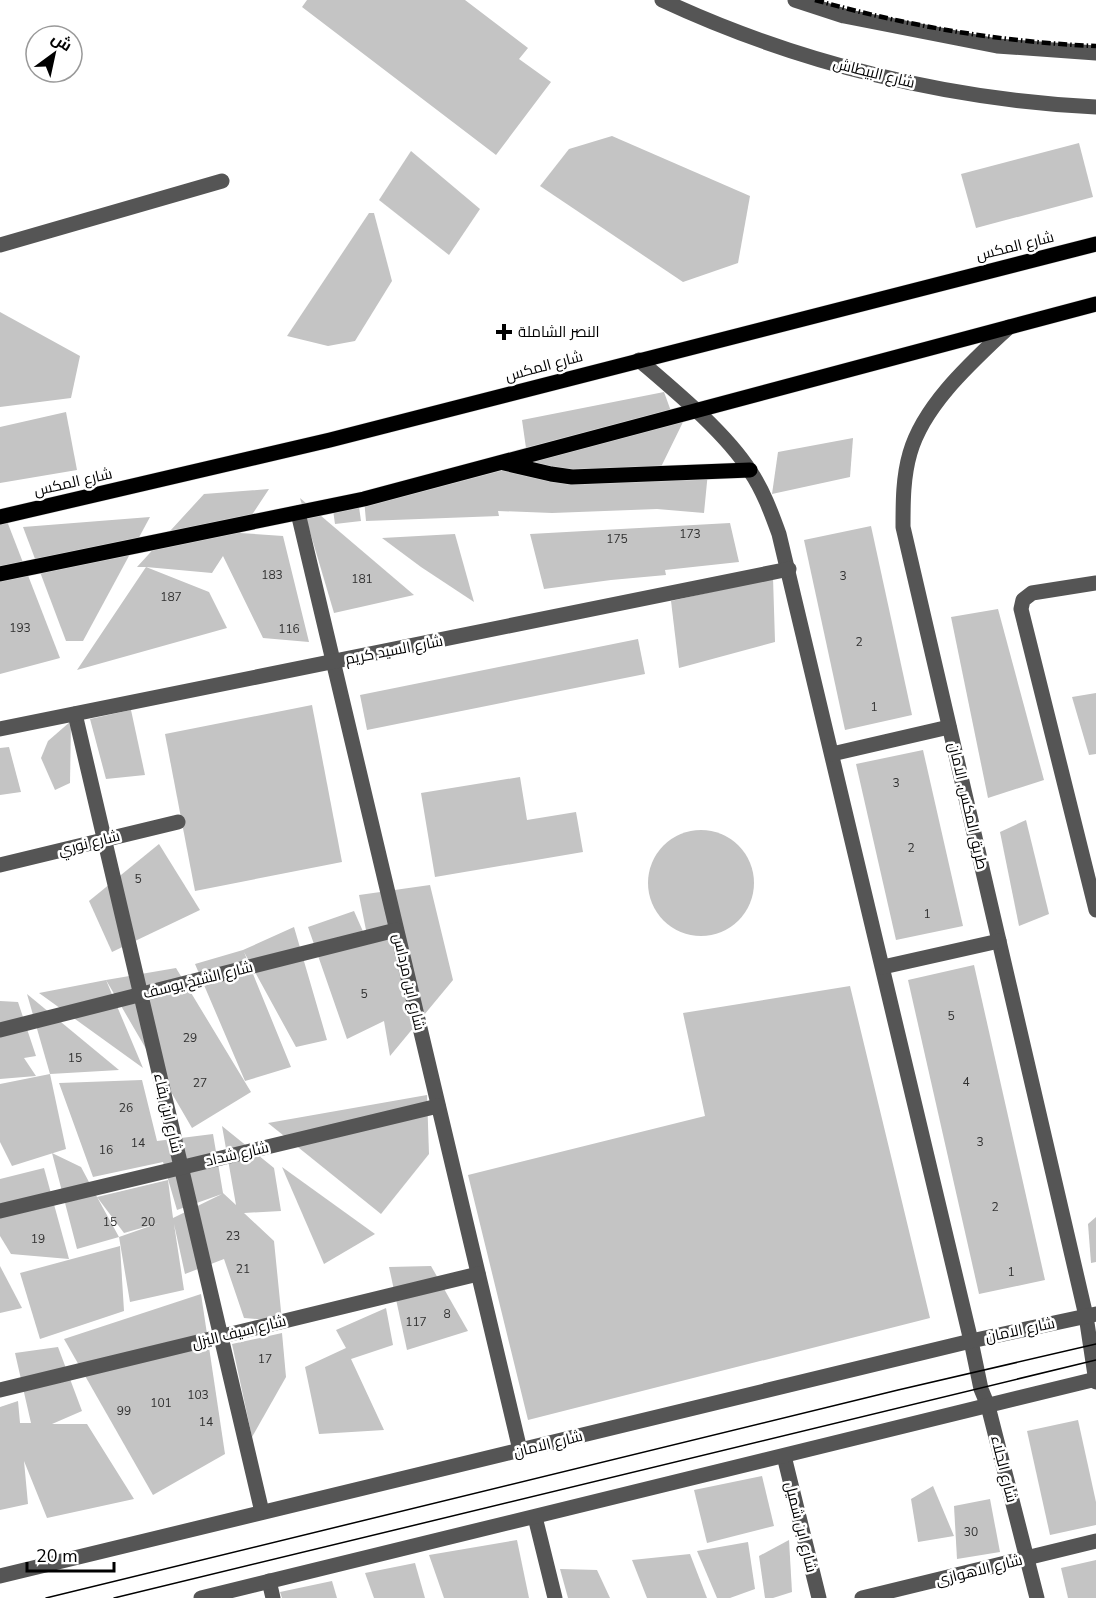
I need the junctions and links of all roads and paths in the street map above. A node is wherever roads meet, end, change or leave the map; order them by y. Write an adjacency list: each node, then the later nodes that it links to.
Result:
1 (662, 0): 4 (street, شارع البيطاش)
2 (795, 0): 3 (street)
3 (1096, 53)
4 (1096, 107)
5 (222, 181): 7 (street)
6 (1096, 244): 10 (main road, شارع المكس)
7 (0, 245)
8 (1096, 304): 9 (main road)
9 (1009, 327): 11 (main road); 21 (street, طريق المكس, الامان)
10 (639, 360): 11 (street); 15 (main road, شارع المكس)
11 (696, 412): 12 (main road); 13 (street)
12 (502, 462): 13 (main road); 14 (main road)
13 (750, 470): 16 (street)
14 (298, 513): 17 (main road); 19 (street, شارع ابن مرداس)
15 (0, 517)
16 (789, 568): 19 (street, شارع السيد كريم); 23 (street)
17 (0, 574)
18 (1096, 583): 27 (street)
19 (333, 662): 20 (street, شارع السيد كريم); 28 (street, شارع ابن مرداس)
20 (75, 714): 22 (street, شارع السيد كريم); 25 (street, شارع ابن بقاء)
21 (949, 727): 23 (street); 29 (street, طريق المكس, الامان)
22 (0, 729)
23 (832, 754): 30 (street)
24 (178, 822): 25 (street, شارع نوري)
25 (104, 840): 26 (street, شارع نوري); 31 (street, شارع ابن بقاء)
26 (0, 865)
27 (1096, 909)
28 (396, 930): 31 (street, شارع الشيخ يوسف); 33 (street, شارع ابن مرداس)
29 (999, 941): 30 (street); 37 (street, طريق المكس, الامان)
30 (883, 967): 39 (street)
31 (141, 995): 32 (street, شارع الشيخ يوسف); 34 (street, شارع ابن بقاء)
32 (0, 1030)
33 (438, 1106): 34 (street, شارع شداد); 36 (street, شارع ابن مرداس)
34 (181, 1167): 35 (street, شارع شداد); 38 (street, شارع ابن بقاء)
35 (0, 1211)
36 (478, 1274): 38 (street, شارع سيف اليزل); 43 (street, شارع ابن مرداس)
37 (1091, 1315): 39 (street, شارع الامان); 40 (street, طريق المكس, الامان)
38 (221, 1336): 41 (street, شارع سيف اليزل); 45 (street, شارع ابن بقاء)
39 (971, 1341): 42 (street, شارع الجلاء); 43 (street, شارع الامان)
40 (1096, 1380): 42 (street)
41 (0, 1390)
42 (988, 1406): 44 (street); 48 (street, شارع الجلاء)
43 (519, 1450): 45 (street, شارع الامان)
44 (784, 1456): 46 (street); 54 (street, شارع ابن شميل)
45 (262, 1512): 49 (street, شارع الامان)
46 (535, 1516): 50 (street); 53 (street)
47 (1096, 1541): 48 (street, شارع الاهوازى)
48 (1026, 1558): 55 (street, شارع الاهوازى); 56 (street, شارع الجلاء)
49 (0, 1576)
50 (269, 1581): 51 (street); 52 (street)
51 (201, 1598)
52 (273, 1598)
53 (555, 1598)
54 (819, 1598)
55 (862, 1598)
56 (1037, 1598)

